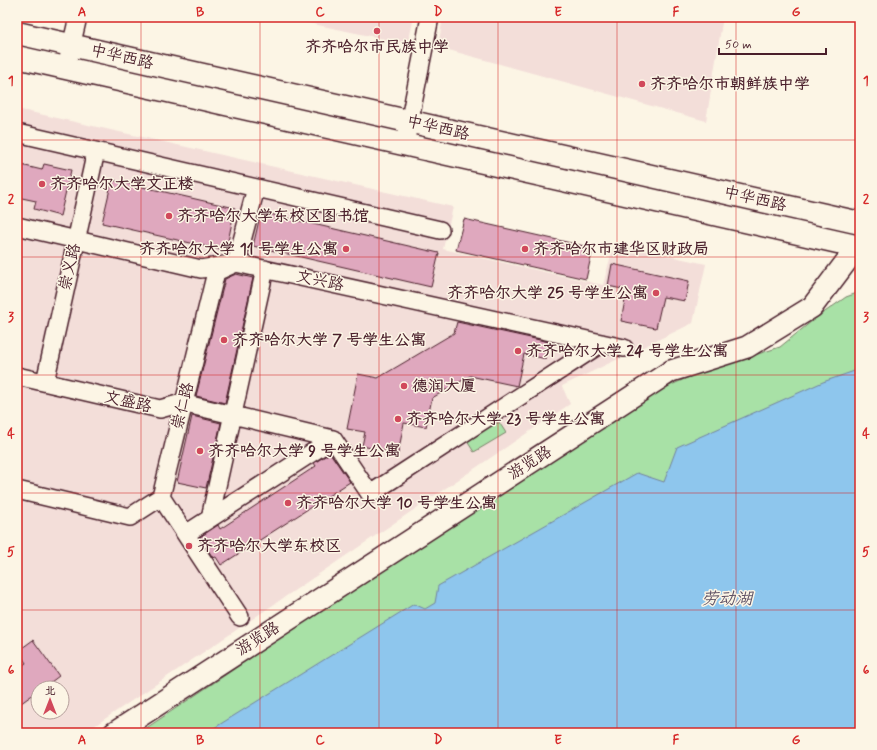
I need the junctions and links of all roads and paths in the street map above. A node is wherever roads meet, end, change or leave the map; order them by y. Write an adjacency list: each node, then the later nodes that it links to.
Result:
1 (78, 17): 4 (street)
2 (430, 17): 7 (street)
3 (21, 34): 4 (main road, 中华西路); 5 (street)
4 (71, 45): 6 (street); 7 (main road, 中华西路)
5 (18, 61): 6 (main road, 中华西路)
6 (66, 68): 9 (main road, 中华西路)
7 (410, 122): 9 (street); 12 (main road, 中华西路)
8 (17, 133): 10 (street)
9 (405, 144): 16 (main road, 中华西路)
10 (96, 151): 11 (street); 15 (street, 崇义路)
11 (256, 188): 14 (street); 17 (street)
12 (860, 223)
13 (17, 226): 15 (street, 文兴路)
14 (440, 230)
15 (76, 240): 17 (street, 文兴路); 22 (street, 崇义路)
16 (859, 247): 31 (street, 游览路)
17 (236, 262): 18 (street, 文兴路); 23 (street, 崇仁路)
18 (265, 269): 19 (street, 文兴路); 24 (street)
19 (602, 343): 20 (street, 文兴路); 25 (street)
20 (624, 348)
21 (17, 376): 22 (street, 文盛路)
22 (45, 382): 23 (street, 文盛路)
23 (184, 404): 24 (street, 文盛路); 27 (street, 崇仁路)
24 (232, 415): 25 (street, 文盛路); 28 (street)
25 (333, 439): 28 (street)
26 (17, 490): 27 (street)
27 (161, 497): 29 (street)
28 (210, 518): 29 (street)
29 (186, 534): 30 (street)
30 (240, 617)
31 (114, 733)

